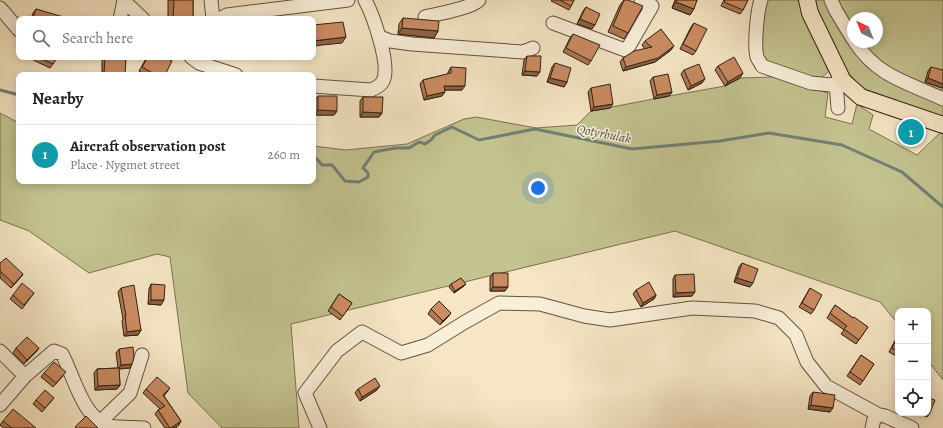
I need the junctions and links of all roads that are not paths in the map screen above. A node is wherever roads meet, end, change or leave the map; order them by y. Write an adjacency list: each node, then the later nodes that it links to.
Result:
1 (124, 0): 11 (street); 12 (street)
2 (212, 0): 13 (street)
3 (348, 0): 14 (street)
4 (365, 0): 19 (street)
5 (479, 0): 15 (street)
6 (761, 0): 24 (street)
7 (807, 0): 24 (main road)
8 (831, 0): 18 (street)
9 (649, 2): 16 (street)
10 (0, 8): 17 (street)
11 (121, 16)
12 (140, 16)
13 (213, 16)
14 (225, 16)
15 (425, 17)
16 (553, 23)
17 (16, 27)
18 (847, 29)
19 (380, 37): 20 (street); 25 (street)
20 (533, 48)
21 (860, 48): 26 (street)
22 (195, 60): 23 (street)
23 (227, 72)
24 (839, 82): 27 (street); 28 (main road)
25 (316, 86)
26 (943, 99)
27 (838, 108)
28 (943, 125)
29 (0, 351): 31 (street)
30 (142, 355): 34 (street)
31 (25, 376): 32 (street); 34 (street)
32 (0, 405)
33 (879, 416): 36 (street); 37 (street); 38 (street)
34 (100, 422): 35 (street)
35 (144, 428)
36 (320, 428)
37 (872, 428)
38 (912, 428)

